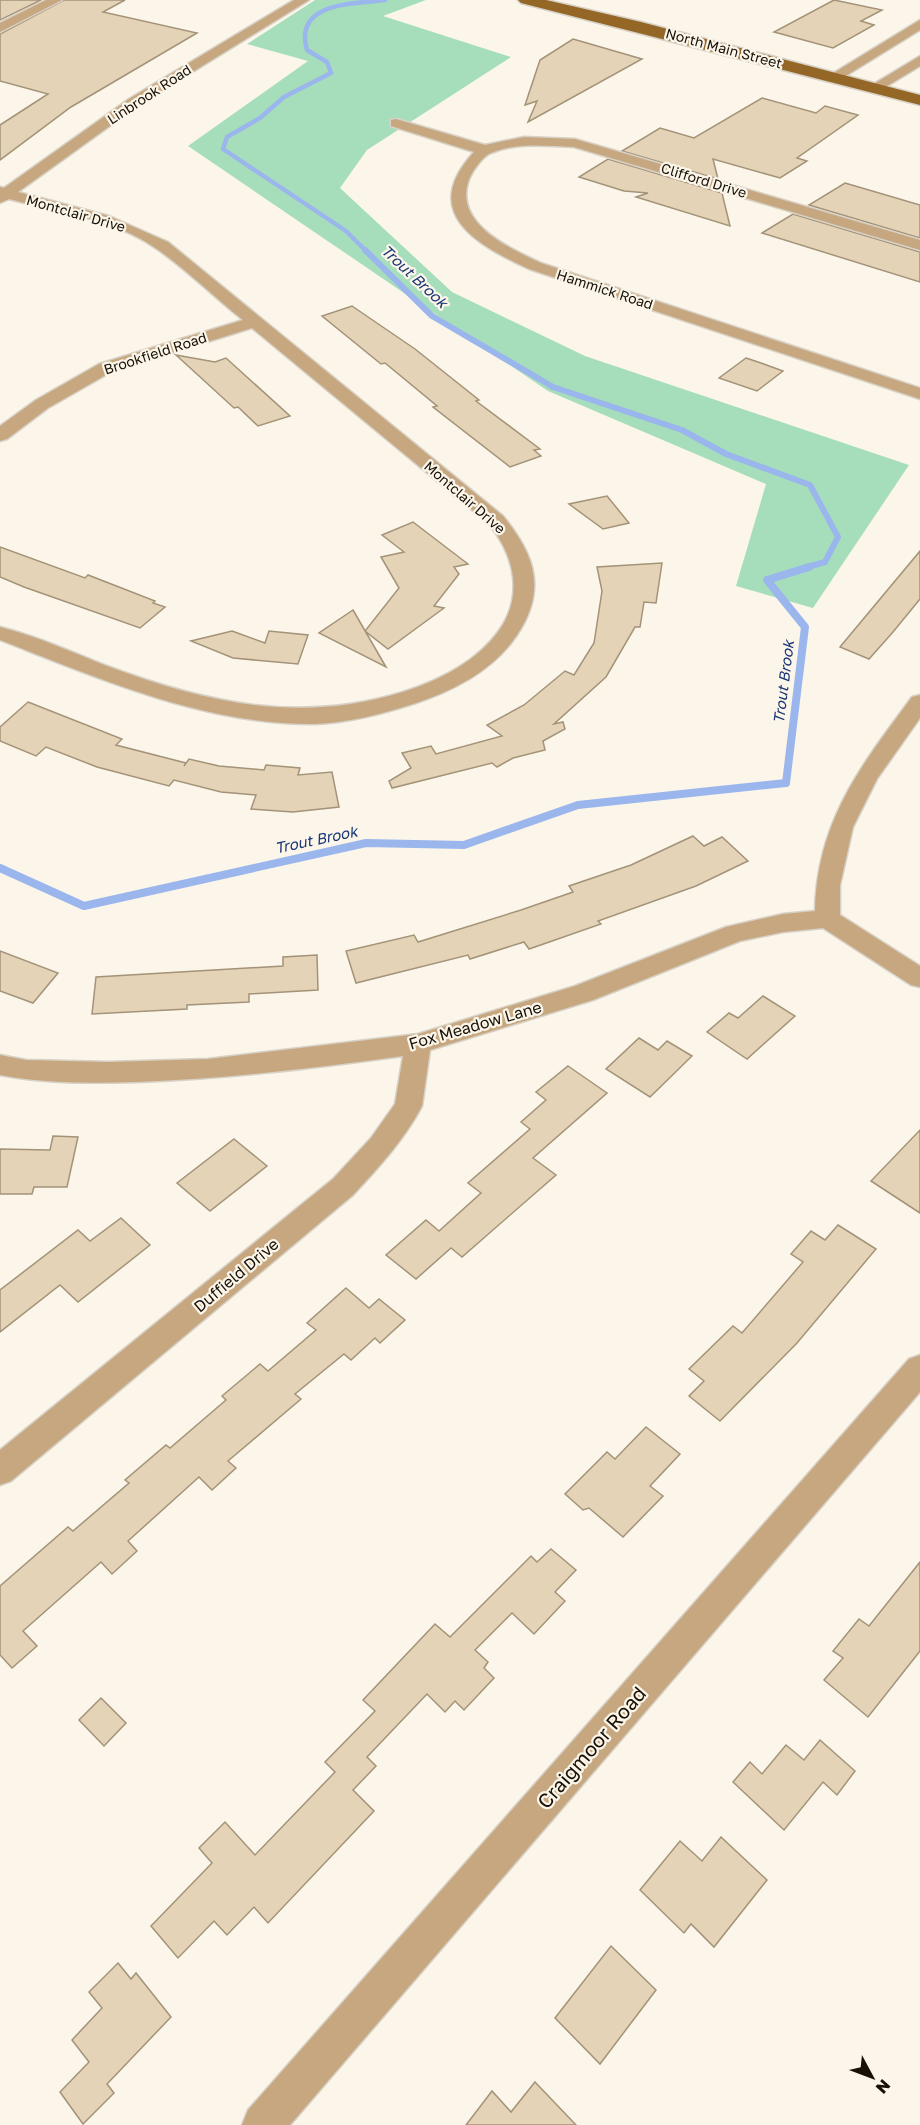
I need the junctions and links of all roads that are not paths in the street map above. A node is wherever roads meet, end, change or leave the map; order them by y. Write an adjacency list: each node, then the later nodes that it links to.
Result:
1 (56, 0): 5 (street)
2 (303, 0): 12 (street, Linbrook Road)
3 (526, 0): 7 (main road, North Main Street)
4 (920, 24): 7 (street)
5 (0, 28)
6 (920, 60): 8 (street)
7 (834, 77): 8 (main road, North Main Street)
8 (874, 88): 9 (main road, North Main Street)
9 (920, 100)
10 (396, 123): 11 (street)
11 (484, 150): 13 (street, Clifford Drive); 15 (street, Hammick Road)
12 (2, 195): 14 (street, Montclair Drive)
13 (920, 245)
14 (254, 322): 16 (street, Brookfield Road); 17 (street, Montclair Drive)
15 (920, 394)
16 (0, 435)
17 (0, 633)
18 (920, 702): 19 (street)
19 (827, 919): 20 (street); 21 (street, Fox Meadow Lane)
20 (920, 978)
21 (418, 1044): 22 (street, Fox Meadow Lane); 24 (street, Duffield Drive)
22 (0, 1065)
23 (920, 1369): 25 (street, Craigmoor Road)
24 (0, 1470)
25 (263, 2125)

